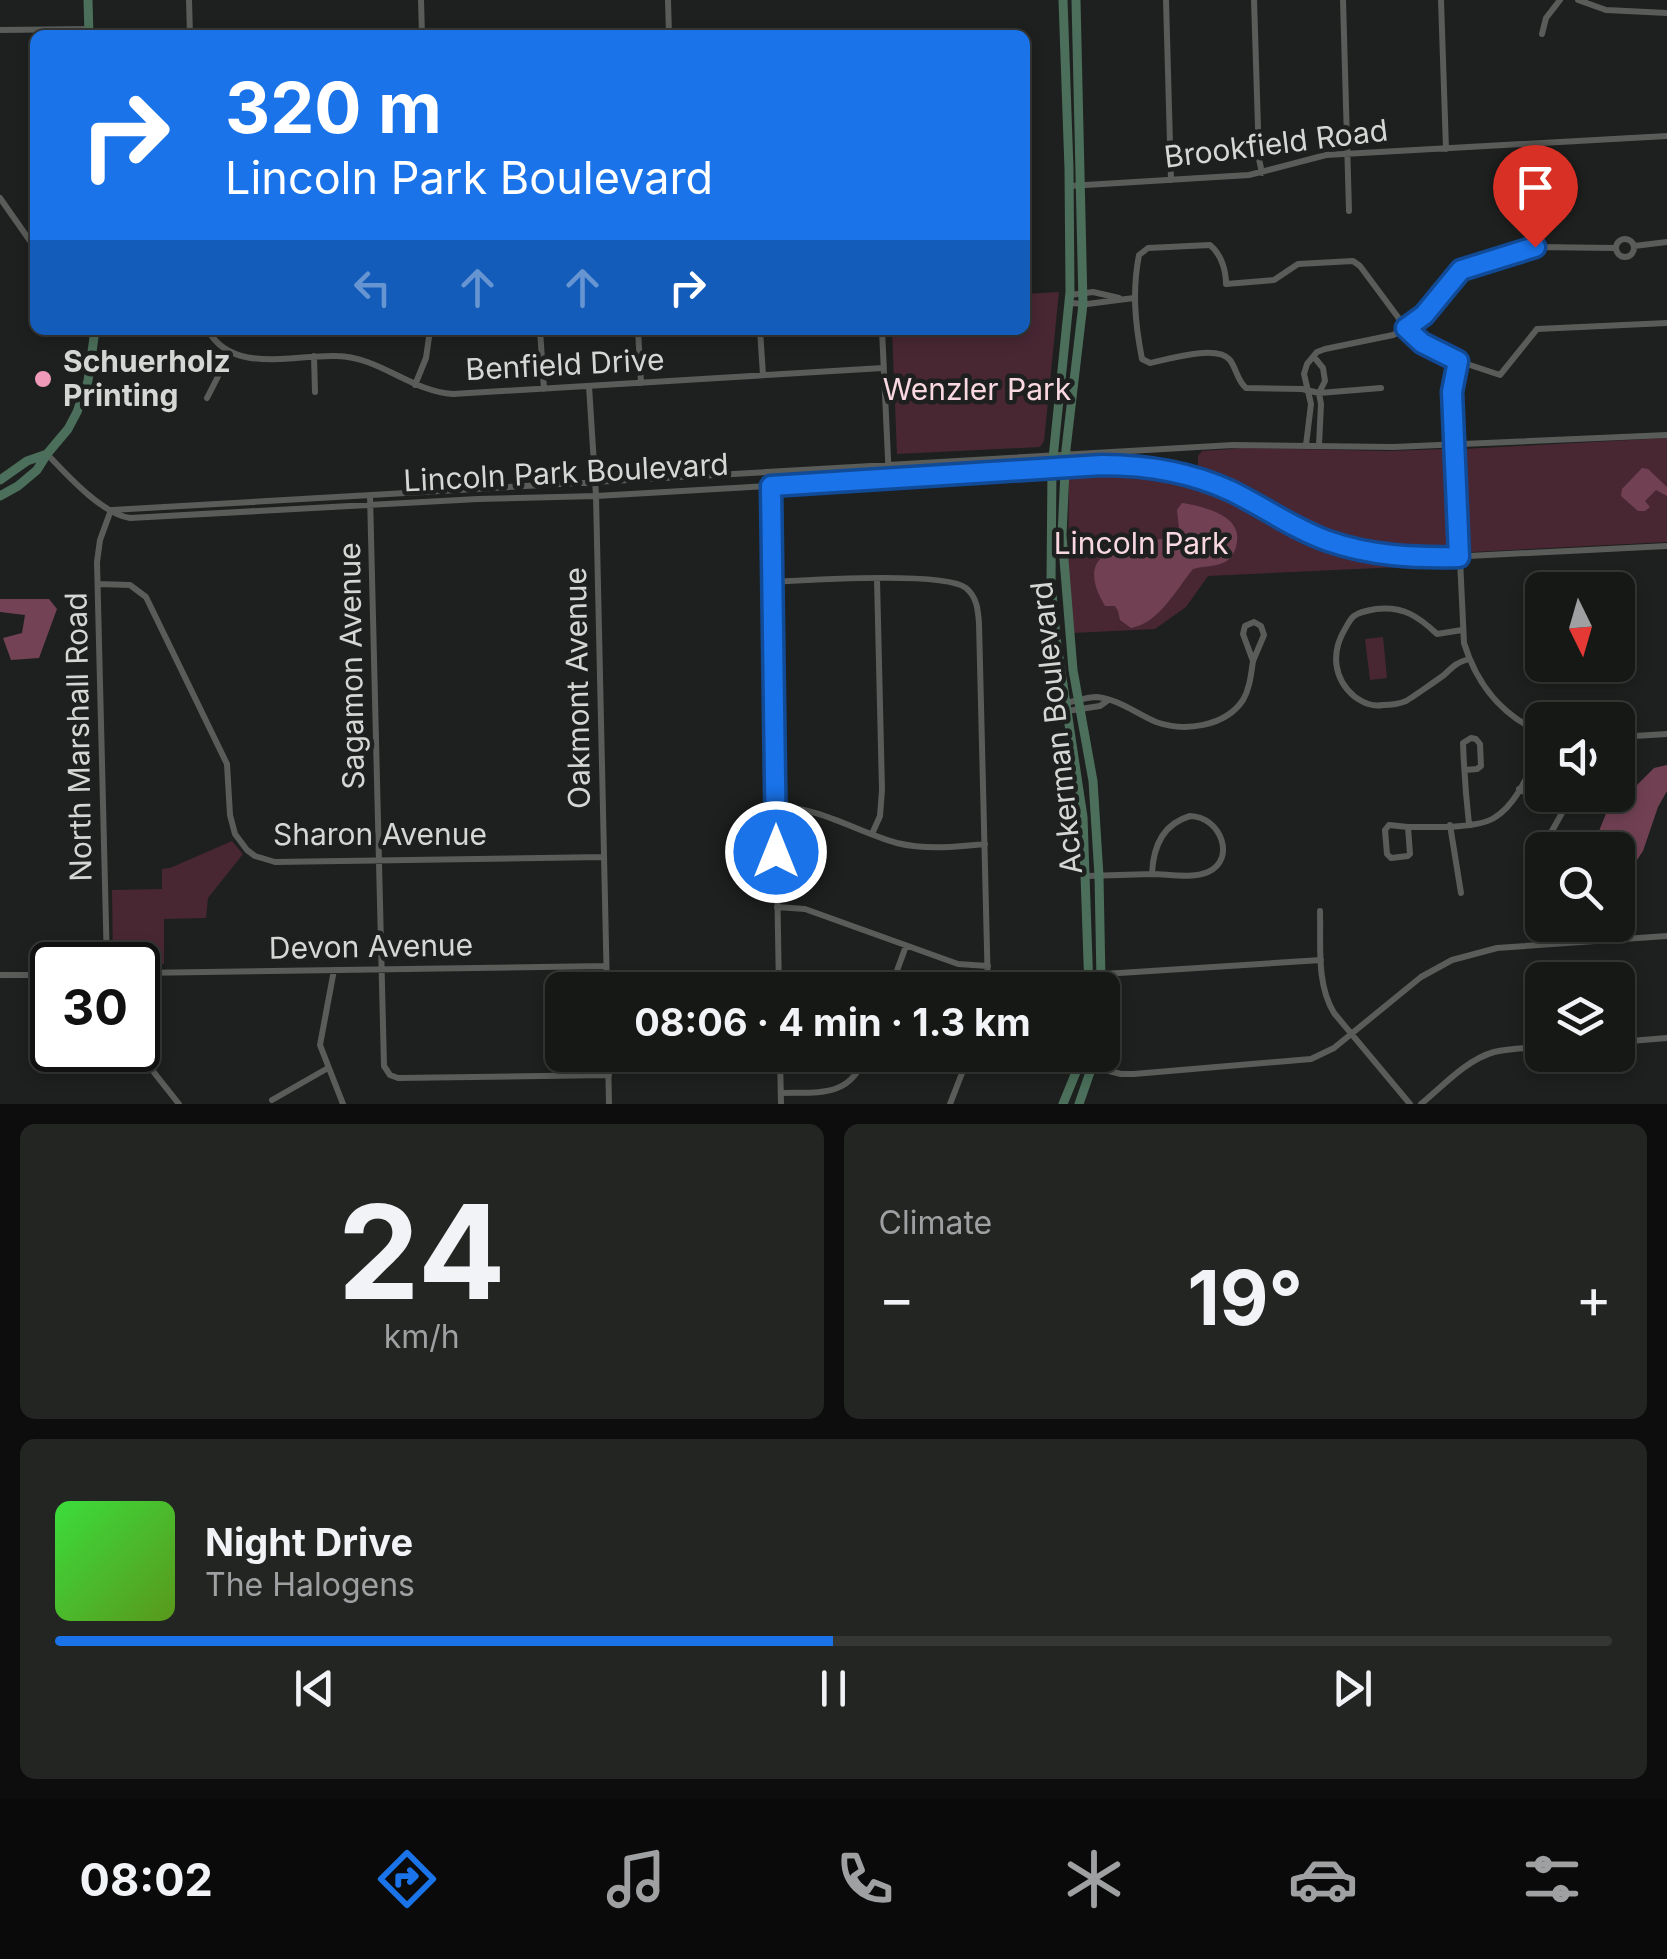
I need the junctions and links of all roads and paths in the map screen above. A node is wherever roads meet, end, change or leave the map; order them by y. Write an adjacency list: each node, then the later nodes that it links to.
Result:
1 (88, 0): 15 (street)
2 (189, 0): 16 (street)
3 (421, 0): 17 (street)
4 (668, 0): 18 (street)
5 (1063, 0): 27 (street, Ackerman Boulevard)
6 (1076, 0): 26 (street, Ackerman Boulevard)
7 (1166, 0): 25 (street)
8 (1254, 0): 24 (street)
9 (1342, 0): 23 (street)
10 (1441, 0): 22 (street)
11 (1560, 0): 20 (street)
12 (1578, 0): 13 (street)
13 (1667, 14)
14 (0, 30): 19 (street)
15 (89, 30)
16 (190, 30)
17 (422, 30)
18 (670, 30)
19 (30, 31)
20 (1542, 34)
21 (1667, 136): 22 (street, Brookfield Road)
22 (1446, 149): 23 (street, Brookfield Road)
23 (1347, 154): 24 (street, Brookfield Road); 29 (street)
24 (1262, 172): 25 (street, Brookfield Road)
25 (1171, 180): 26 (street, Brookfield Road)
26 (1081, 185): 27 (street, Brookfield Road); 34 (street, Ackerman Boulevard)
27 (1069, 186): 36 (street, Ackerman Boulevard)
28 (0, 198): 30 (street)
29 (1349, 211)
30 (30, 241)
31 (1667, 242): 32 (street)
32 (1634, 246): 33 (street); 33 (street)
33 (1616, 248): 38 (street)
34 (1083, 298): 35 (street); 36 (street); 67 (street, Ackerman Boulevard)
35 (1134, 298): 38 (street); 57 (street)
36 (1070, 299): 66 (street, Ackerman Boulevard)
37 (1667, 323): 49 (street)
38 (1406, 328): 48 (street); 49 (street)
39 (94, 335): 65 (street)
40 (211, 335): 46 (street)
41 (429, 335): 53 (street)
42 (540, 335): 55 (street)
43 (638, 335): 52 (street)
44 (760, 335): 51 (street)
45 (882, 335): 50 (street)
46 (230, 354): 47 (street, Benfield Drive); 60 (street)
47 (314, 356): 53 (street, Benfield Drive); 58 (street)
48 (1314, 357): 57 (street); 59 (street)
49 (1458, 361): 62 (street)
50 (883, 368): 51 (street, Benfield Drive); 68 (street)
51 (763, 375): 52 (street, Benfield Drive)
52 (641, 383): 54 (street, Benfield Drive)
53 (415, 385): 55 (street, Benfield Drive)
54 (589, 386): 55 (street, Benfield Drive); 74 (street, Oakmont Avenue)
55 (544, 388)
56 (1381, 388): 59 (street)
57 (1309, 391): 59 (street); 63 (street)
58 (315, 392)
59 (1319, 393): 64 (street)
60 (207, 398)
61 (1667, 434): 62 (street, Lincoln Park Boulevard)
62 (1453, 444): 64 (street, Lincoln Park Boulevard); 82 (street)
63 (1306, 445): 64 (street, Lincoln Park Boulevard); 67 (street, Lincoln Park Boulevard)
64 (1318, 445)
65 (46, 454): 72 (street); 77 (street); 80 (street)
66 (1053, 456): 67 (street, Lincoln Park Boulevard); 68 (street, Lincoln Park Boulevard); 69 (street, Ackerman Boulevard)
67 (1066, 456): 70 (street, Ackerman Boulevard)
68 (888, 466): 71 (street, Lincoln Park Boulevard); 73 (street)
69 (1052, 468): 70 (street, Lincoln Park Boulevard); 73 (street, Lincoln Park Boulevard); 90 (street, Ackerman Boulevard)
70 (1065, 468): 82 (street, Lincoln Park Boulevard); 89 (street, Ackerman Boulevard)
71 (770, 473): 74 (street, Lincoln Park Boulevard); 75 (street)
72 (0, 480)
73 (889, 480): 75 (street, Lincoln Park Boulevard)
74 (596, 483): 76 (street, Lincoln Park Boulevard); 78 (street, Oakmont Avenue)
75 (771, 486): 78 (street, Lincoln Park Boulevard); 84 (street)
76 (370, 495): 79 (street, Sagamon Avenue); 80 (street, Lincoln Park Boulevard)
77 (0, 496)
78 (596, 496): 79 (street, Lincoln Park Boulevard); 106 (street, Oakmont Avenue)
79 (370, 504): 80 (street, Lincoln Park Boulevard); 107 (street, Sagamon Avenue)
80 (111, 510): 85 (street, North Marshall Road)
81 (1667, 546): 82 (street, Lincoln Park Boulevard)
82 (1459, 557): 86 (street)
83 (877, 579): 84 (street); 104 (street); 105 (street)
84 (773, 582): 98 (street)
85 (98, 584): 107 (street, Sharon Avenue); 115 (street, North Marshall Road)
86 (1462, 630): 87 (street); 87 (street)
87 (1469, 659): 91 (street)
88 (1253, 661): 88 (street); 89 (street)
89 (1079, 705): 90 (street); 110 (street, Ackerman Boulevard)
90 (1066, 707): 109 (street, Ackerman Boulevard)
91 (1525, 724)
92 (1667, 734): 93 (street)
93 (1635, 736)
94 (1465, 770): 94 (street); 100 (street)
95 (1525, 778): 96 (street)
96 (1519, 789): 97 (street); 100 (street)
97 (1525, 792)
98 (776, 807): 104 (street); 112 (street)
99 (1562, 812): 103 (street)
100 (1470, 824): 101 (street)
101 (1450, 825): 102 (street); 111 (street)
102 (1408, 826): 102 (street)
103 (1551, 832)
104 (872, 834): 105 (street)
105 (985, 844): 119 (street)
106 (604, 857): 107 (street, Sharon Avenue); 118 (street, Oakmont Avenue)
107 (379, 860): 121 (street, Sagamon Avenue)
108 (1152, 874): 108 (street); 110 (street)
109 (1086, 876): 110 (street); 126 (street, Ackerman Boulevard)
110 (1099, 876): 127 (street, Ackerman Boulevard)
111 (1460, 893)
112 (777, 907): 116 (street); 123 (street)
113 (1320, 911): 117 (street)
114 (1667, 936): 132 (street)
115 (106, 942)
116 (906, 946): 119 (street); 124 (street)
117 (1321, 960): 130 (street); 132 (street)
118 (606, 966): 121 (street, Devon Avenue); 122 (street, Oakmont Avenue)
119 (988, 966): 125 (street)
120 (334, 970): 121 (street, Devon Avenue); 129 (street, Devon Avenue); 136 (street)
121 (382, 970): 144 (street, Sagamon Avenue)
122 (606, 972)
123 (779, 972)
124 (897, 972)
125 (988, 972)
126 (1088, 972)
127 (1103, 972)
128 (30, 974): 131 (street)
129 (160, 974)
130 (1120, 974)
131 (0, 975)
132 (1352, 1034): 143 (street); 154 (street)
133 (1667, 1038): 134 (street)
134 (1635, 1041)
135 (1525, 1048): 155 (street)
136 (328, 1068): 146 (street); 148 (street)
137 (154, 1072): 147 (street)
138 (780, 1072): 145 (street)
139 (858, 1072): 145 (street)
140 (962, 1072): 151 (street)
141 (1077, 1072): 152 (street)
142 (1090, 1072): 153 (street)
143 (1114, 1072)
144 (608, 1075): 149 (street)
145 (781, 1093): 150 (street)
146 (272, 1100)
147 (179, 1104)
148 (343, 1104)
149 (609, 1104)
150 (781, 1104)
151 (950, 1104)
152 (1063, 1104)
153 (1079, 1104)
154 (1410, 1104)
155 (1421, 1104)

